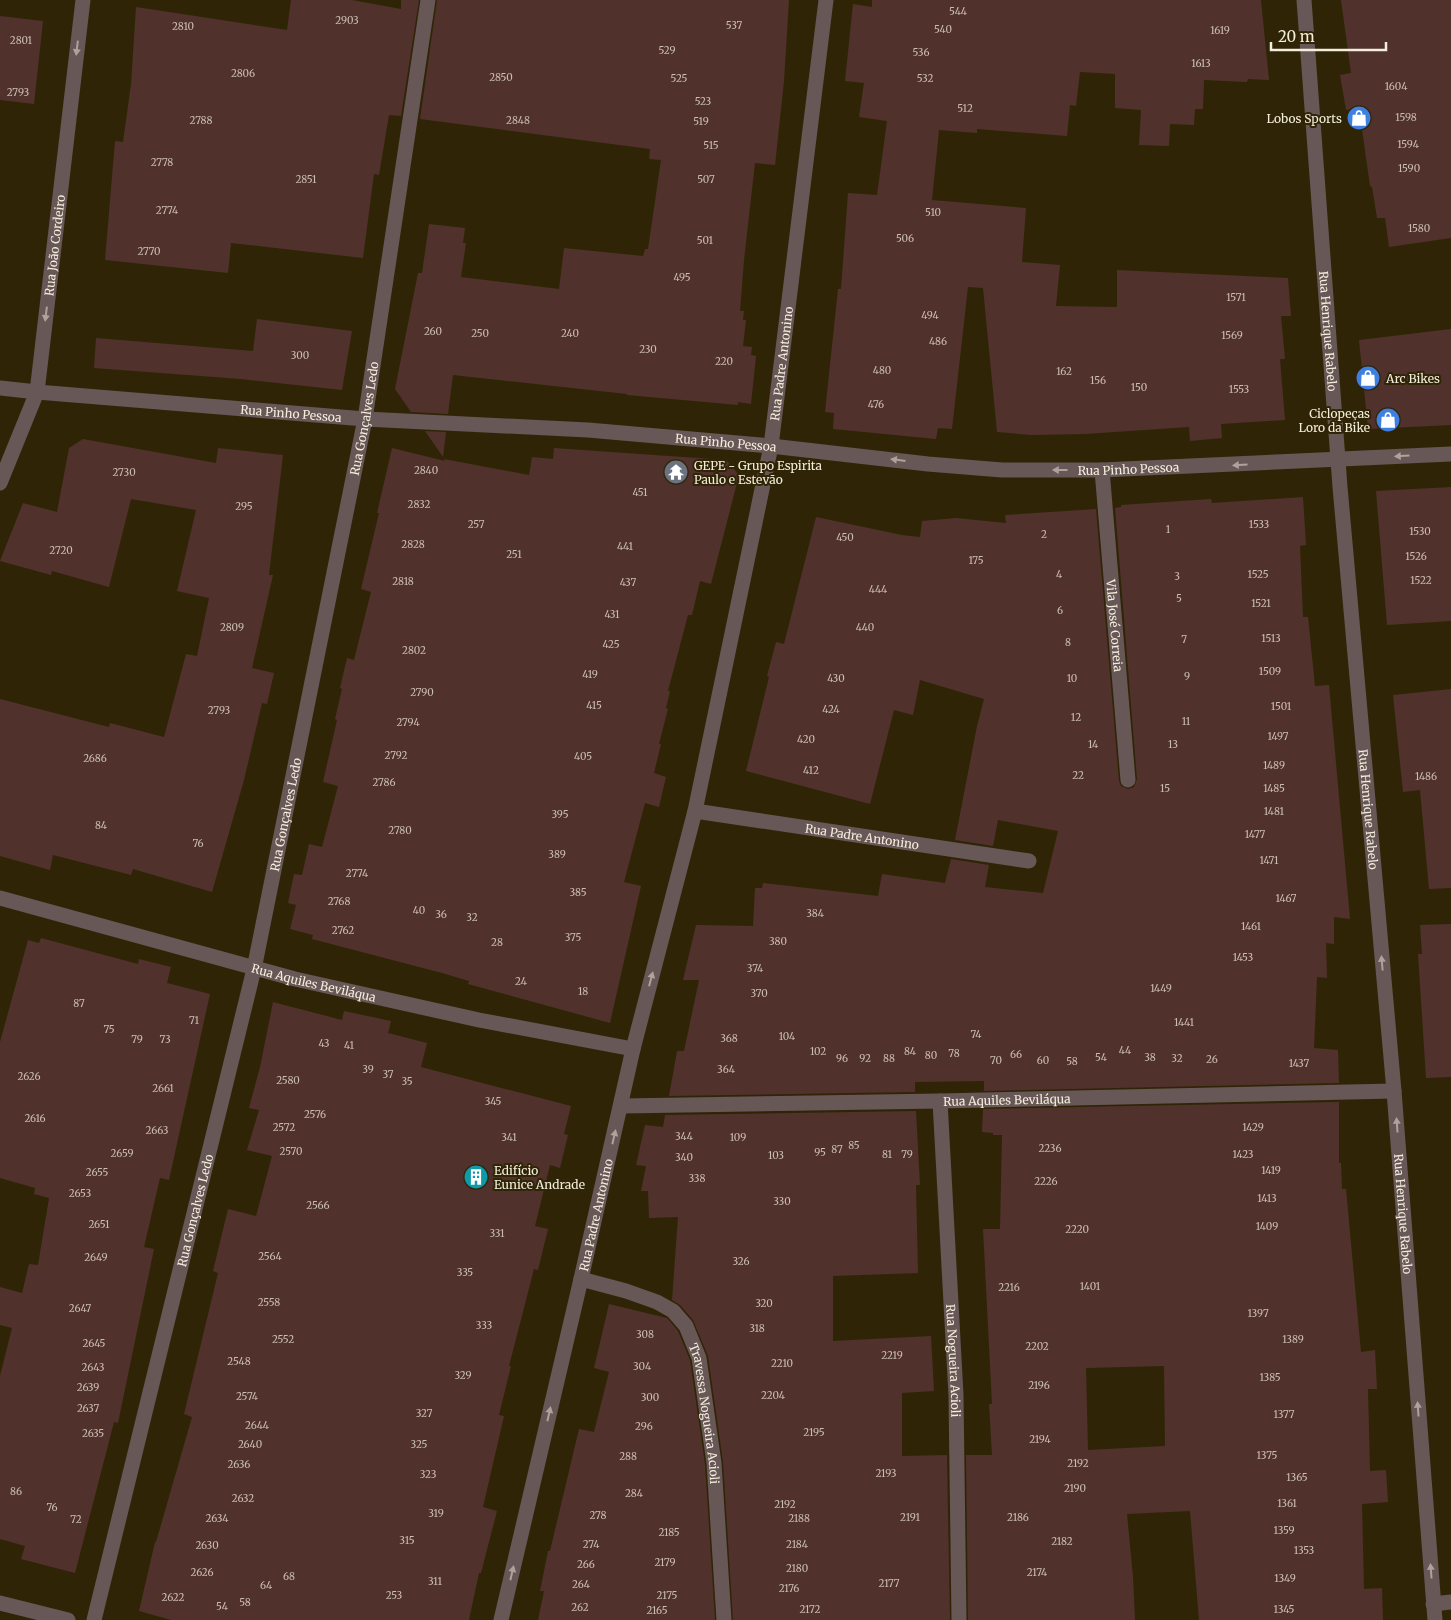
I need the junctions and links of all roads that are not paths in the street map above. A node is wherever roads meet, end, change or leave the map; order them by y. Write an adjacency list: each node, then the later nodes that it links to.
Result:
1 (83, 0): 6 (street, Rua João Cordeiro, one-way to 6)
2 (428, 0): 7 (street, Rua Gonçalves Ledo)
3 (826, 0): 8 (street, Rua Padre Antonino)
4 (1304, 0): 10 (street, Rua Henrique Rabelo)
5 (0, 388): 6 (street, Rua Pinho Pessoa)
6 (37, 392): 7 (street, Rua Pinho Pessoa); 12 (street, Rua João Cordeiro)
7 (365, 419): 8 (street, Rua Pinho Pessoa); 17 (street, Rua Gonçalves Ledo)
8 (771, 446): 11 (street, Rua Pinho Pessoa, one-way to 8); 14 (street, Rua Padre Antonino)
9 (1451, 454): 10 (street, Rua Pinho Pessoa, one-way to 10)
10 (1338, 460): 11 (street, Rua Pinho Pessoa, one-way to 11); 19 (street, Rua Henrique Rabelo, one-way to 10)
11 (1102, 470): 13 (street, Vila José Correia)
12 (0, 482)
13 (1128, 780)
14 (694, 811): 15 (street, Rua Padre Antonino); 18 (street, Rua Padre Antonino, one-way to 14)
15 (1029, 861)
16 (0, 898): 17 (street, Rua Aquiles Beviláqua)
17 (254, 969): 18 (street, Rua Aquiles Beviláqua); 27 (street, Rua Gonçalves Ledo)
18 (633, 1050): 21 (street, Rua Padre Antonino)
19 (1394, 1091): 20 (street, Rua Aquiles Beviláqua); 25 (street, Rua Henrique Rabelo, one-way to 19)
20 (940, 1101): 21 (street, Rua Aquiles Beviláqua); 30 (street, Rua Nogueira Acioli)
21 (621, 1106): 22 (street, Rua Padre Antonino, one-way to 21)
22 (581, 1279): 28 (street, Rua Padre Antonino, one-way to 22); 29 (street, Travessa Nogueira Acioli)
23 (1451, 1602): 25 (street)
24 (0, 1603): 26 (street)
25 (1433, 1604): 31 (street, Rua Henrique Rabelo)
26 (68, 1620)
27 (94, 1620)
28 (501, 1620)
29 (724, 1620)
30 (959, 1620)
31 (1435, 1620)

